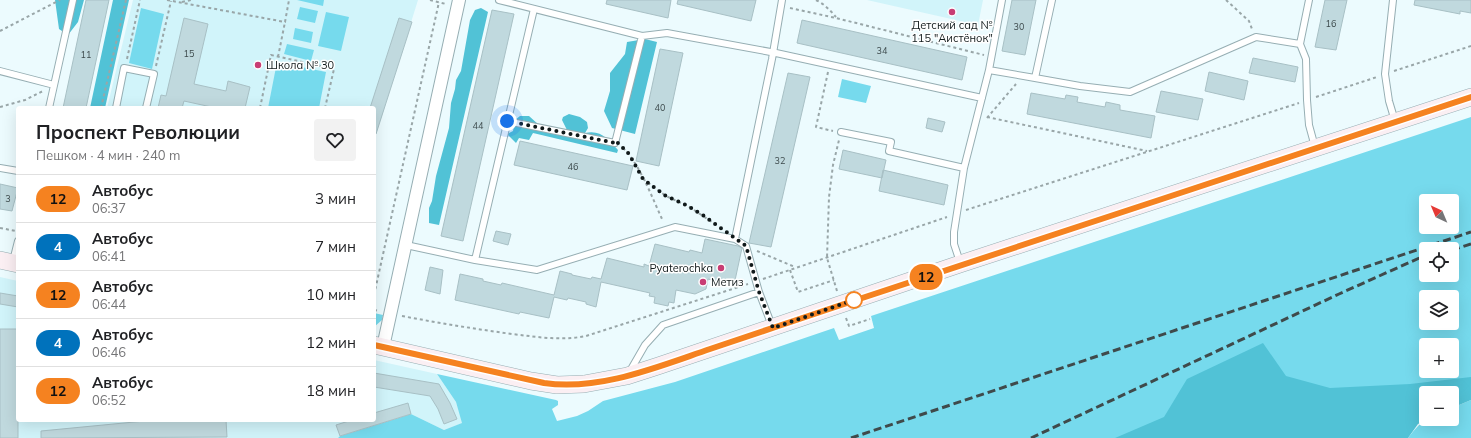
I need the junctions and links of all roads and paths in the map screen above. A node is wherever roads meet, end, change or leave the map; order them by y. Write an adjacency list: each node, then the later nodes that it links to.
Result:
1 (60, 0): 24 (path)
2 (73, 0): 40 (lane)
3 (126, 0): 45 (path)
4 (140, 0): 33 (path)
5 (167, 0): 16 (path)
6 (191, 0): 17 (path)
7 (289, 0): 23 (path)
8 (430, 0): 18 (path)
9 (499, 0): 21 (lane)
10 (816, 0): 22 (path)
11 (1002, 0): 31 (lane)
12 (1052, 0): 39 (lane)
13 (1226, 0): 26 (path)
14 (1309, 0): 27 (lane)
15 (1393, 0): 37 (lane)
16 (171, 1): 17 (path); 36 (path)
17 (180, 2): 23 (path)
18 (439, 2): 19 (path); 79 (path)
19 (454, 2): 68 (street)
20 (781, 3): 22 (path); 29 (lane)
21 (534, 9): 25 (lane); 53 (lane)
22 (836, 18): 31 (path)
23 (285, 22): 30 (path)
24 (0, 31)
25 (642, 36): 29 (lane); 56 (lane)
26 (1256, 37): 27 (lane); 39 (lane)
27 (1300, 44): 43 (lane)
28 (1471, 46): 37 (path)
29 (773, 52): 32 (lane); 67 (lane)
30 (278, 57): 48 (path); 49 (path)
31 (991, 57): 34 (lane)
32 (830, 65): 42 (lane); 55 (path)
33 (124, 68): 36 (lane); 46 (lane)
34 (989, 70): 38 (lane); 42 (lane)
35 (0, 71): 40 (lane)
36 (154, 74): 47 (lane)
37 (1385, 74): 43 (path); 54 (lane)
38 (1023, 76): 39 (lane); 52 (path)
39 (1035, 78)
40 (54, 85): 44 (lane); 50 (path)
41 (1471, 97): 54 (main road)
42 (982, 98): 51 (lane)
43 (1307, 100): 57 (lane); 58 (path)
44 (49, 106)
45 (101, 106)
46 (116, 106)
47 (146, 106)
48 (260, 106)
49 (325, 106)
50 (0, 107)
51 (977, 115): 52 (path); 60 (lane)
52 (987, 118): 58 (path)
53 (507, 121): 56 (lane); 72 (lane)
54 (1395, 122): 57 (main road)
55 (841, 132): 60 (lane); 71 (path)
56 (616, 141): 62 (path)
57 (1316, 149): 74 (main road)
58 (1148, 152): 63 (path)
59 (0, 168): 61 (lane)
60 (964, 168): 63 (lane)
61 (16, 171)
62 (643, 179): 65 (path); 67 (path)
63 (957, 213): 71 (path); 74 (lane)
64 (0, 228): 66 (path)
65 (667, 229): 67 (lane); 72 (lane)
66 (16, 232)
67 (735, 239): 70 (lane)
68 (406, 245): 72 (lane); 81 (street)
69 (16, 246): 73 (lane)
70 (746, 246): 75 (path); 78 (lane)
71 (827, 258): 75 (path)
72 (475, 260)
73 (10, 262)
74 (960, 264): 82 (main road)
75 (796, 268): 76 (path)
76 (790, 270): 77 (path); 78 (path)
77 (834, 280)
78 (756, 281): 80 (lane); 81 (path)
79 (376, 286)
80 (759, 292): 82 (lane); 84 (lane)
81 (390, 313): 83 (street)
82 (773, 328): 84 (main road)
83 (378, 346): 84 (main road)
84 (626, 376)

